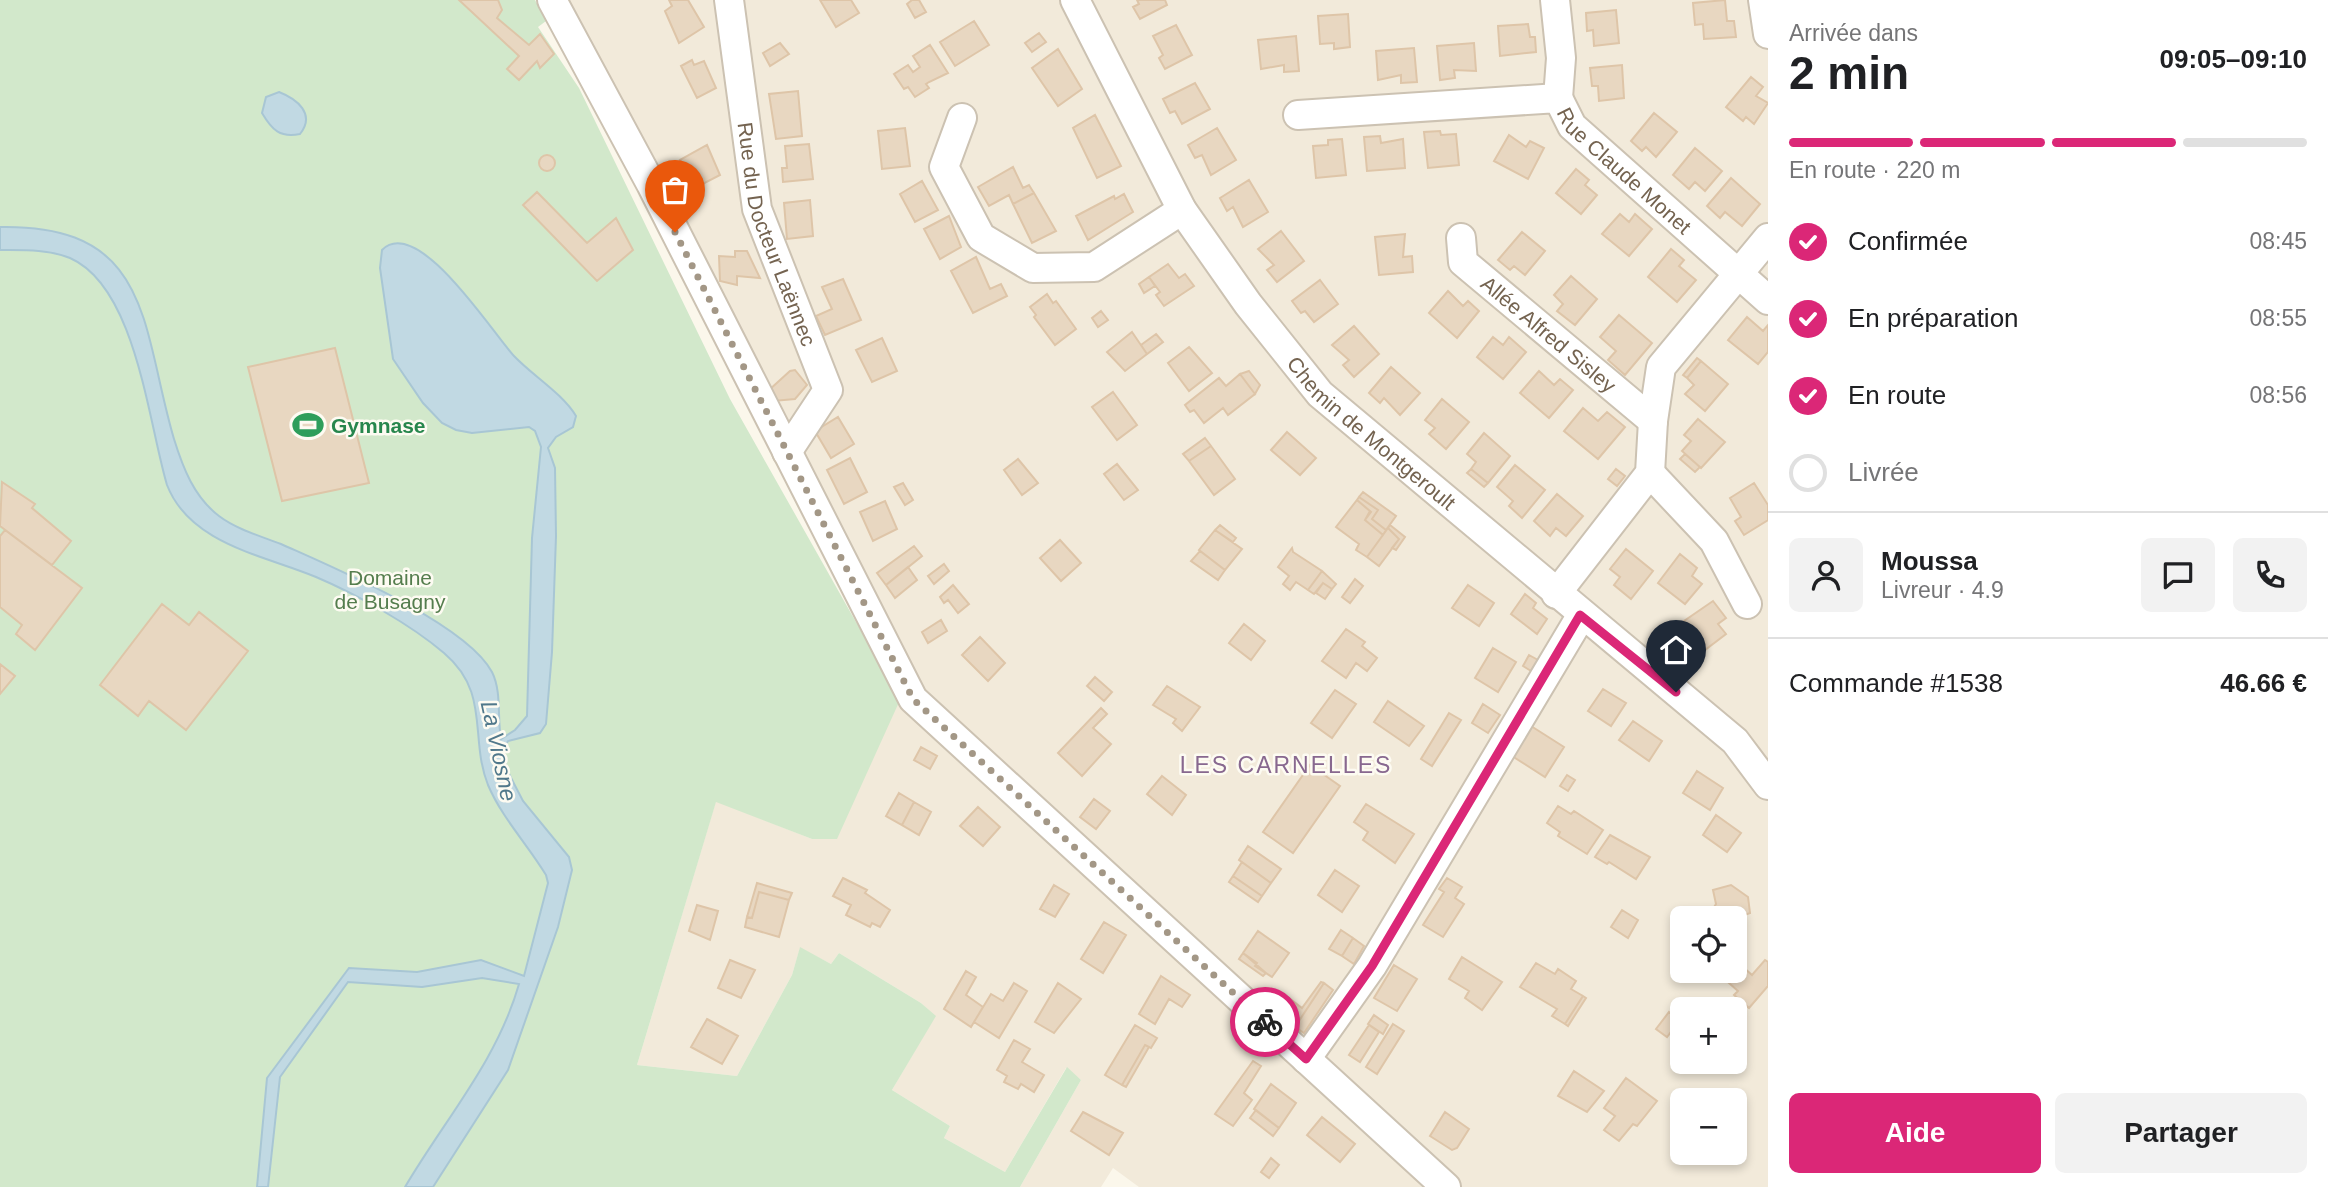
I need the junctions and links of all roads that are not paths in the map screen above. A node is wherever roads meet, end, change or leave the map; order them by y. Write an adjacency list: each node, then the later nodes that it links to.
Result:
1 (552, 0): 16 (street)
2 (729, 0): 16 (street, Rue du Docteur Laënnec)
3 (1075, 0): 10 (street, Chemin de Montgeroult)
4 (1555, 0): 7 (street)
5 (1763, 0): 6 (street)
6 (1768, 34)
7 (1558, 98): 8 (street, Rue Claude Monet); 13 (street, Rue Claude Monet)
8 (1298, 116)
9 (962, 118): 10 (street)
10 (1182, 210): 18 (street, Chemin de Montgeroult)
11 (1461, 238): 15 (street, Allée Alfred Sisley)
12 (1768, 238): 13 (street)
13 (1738, 275): 14 (street, Rue Claude Monet); 15 (street)
14 (1768, 300)
15 (1653, 421): 17 (street)
16 (786, 452): 22 (street)
17 (1650, 473): 18 (street); 19 (street)
18 (1556, 594): 20 (street, Chemin de Montgeroult)
19 (1747, 604)
20 (1580, 615): 21 (street, Chemin de Montgeroult); 22 (street)
21 (1768, 785)
22 (1306, 1059): 23 (street)
23 (1446, 1187)

